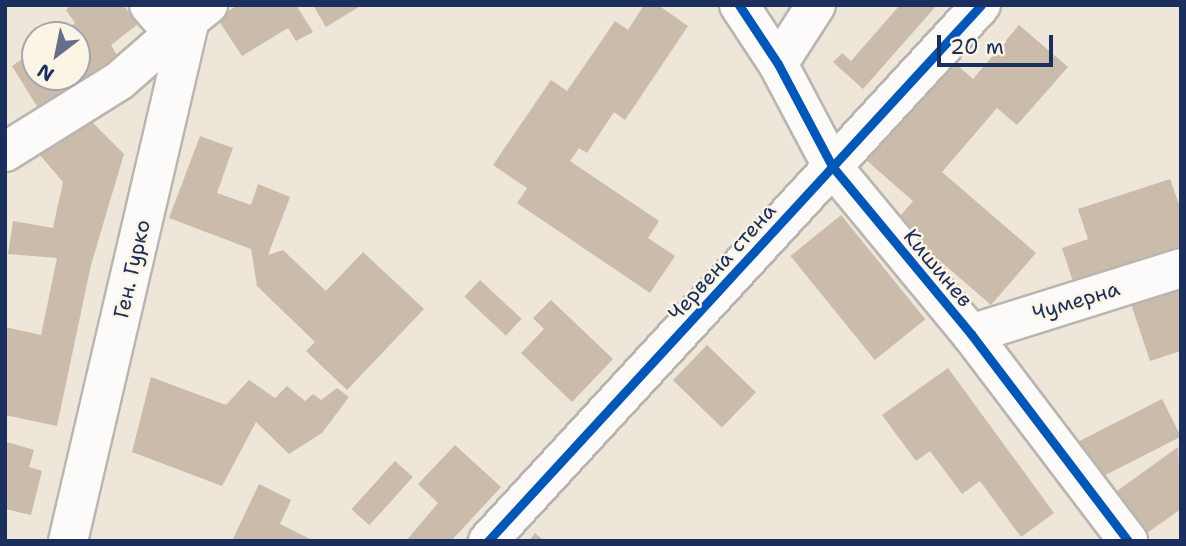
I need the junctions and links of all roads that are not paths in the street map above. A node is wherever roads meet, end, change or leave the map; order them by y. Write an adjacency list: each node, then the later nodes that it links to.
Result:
1 (739, 5): 5 (street, Кишинев)
2 (816, 5): 5 (street)
3 (981, 5): 7 (street, Червена стена)
4 (180, 16): 6 (street); 10 (street, Ген. Гурко)
5 (778, 64): 7 (street, Кишинев)
6 (5, 152)
7 (832, 166): 9 (street, Кишинев); 11 (street, Червена стена)
8 (1181, 268): 9 (street, Чумерна)
9 (971, 334): 12 (street, Кишинев)
10 (68, 541)
11 (488, 541)
12 (1128, 541)

